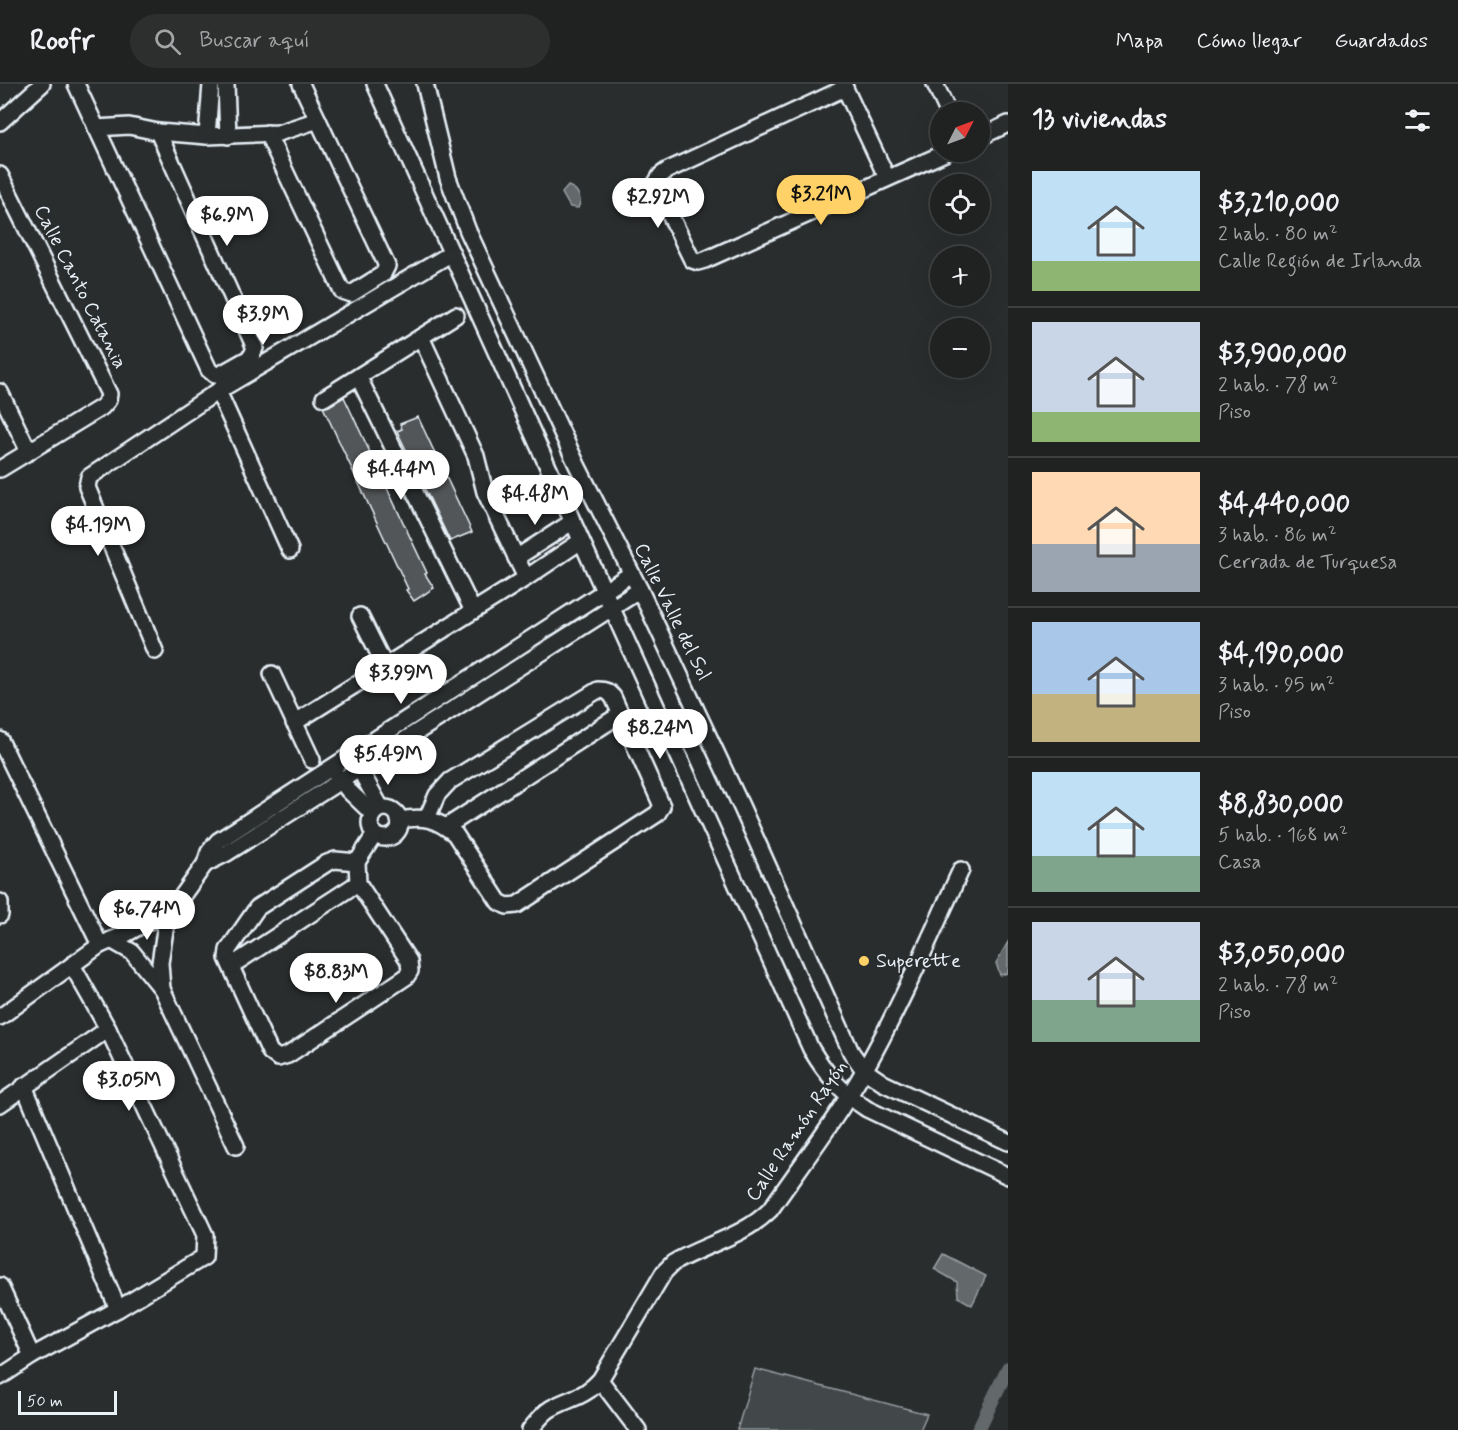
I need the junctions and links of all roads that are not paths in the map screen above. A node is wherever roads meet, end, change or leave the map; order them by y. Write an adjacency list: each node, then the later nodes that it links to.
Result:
1 (42, 84): 12 (street)
2 (76, 84): 14 (street)
3 (211, 84): 18 (street)
4 (226, 84): 19 (street)
5 (301, 84): 11 (street)
6 (375, 84): 23 (street)
7 (425, 84): 36 (street, Calle Valle del Sol)
8 (934, 84): 10 (street)
9 (844, 86): 22 (street); 22 (street)
10 (943, 102)
11 (318, 120): 17 (street); 17 (street)
12 (0, 122)
13 (1008, 124): 16 (street)
14 (96, 128): 15 (street); 15 (street)
15 (158, 132): 18 (street)
16 (990, 132)
17 (267, 133): 19 (street)
18 (207, 136): 19 (street)
19 (228, 136)
20 (930, 159): 22 (street)
21 (0, 175): 30 (street, Calle Canto Catania)
22 (887, 178)
23 (452, 253): 27 (street); 32 (street)
24 (456, 315): 25 (street)
25 (421, 338): 26 (street); 35 (street)
26 (359, 378): 29 (street); 41 (street)
27 (218, 391): 34 (street); 43 (street)
28 (0, 392): 30 (street)
29 (324, 398)
30 (29, 452): 31 (street, Calle Canto Catania)
31 (0, 469)
32 (572, 522): 33 (street); 35 (street)
33 (581, 541): 37 (street); 39 (street)
34 (290, 550)
35 (516, 558): 37 (street)
36 (632, 574): 38 (street, Calle Valle del Sol); 39 (street)
37 (526, 578): 41 (street)
38 (640, 590): 40 (street); 71 (street, Calle Valle del Sol)
39 (605, 591): 40 (street); 50 (street)
40 (612, 608): 50 (street); 73 (street)
41 (473, 611): 44 (street)
42 (360, 615): 44 (street)
43 (155, 651)
44 (386, 666): 47 (street)
45 (272, 674): 47 (street)
46 (621, 714): 54 (street); 56 (street); 56 (street)
47 (294, 723): 49 (street)
48 (0, 740): 65 (street)
49 (312, 760)
50 (355, 762): 51 (street); 52 (street); 53 (street)
51 (331, 767): 52 (street); 59 (street)
52 (340, 781): 53 (street); 59 (street)
53 (377, 811): 55 (street); 57 (street)
54 (427, 818): 55 (street); 56 (street)
55 (399, 820): 57 (street)
56 (446, 826)
57 (375, 834): 58 (street)
58 (357, 862): 61 (street); 67 (street)
59 (205, 864): 63 (street)
60 (961, 870): 71 (street, Calle Ramón Rayón)
61 (358, 883): 67 (street); 67 (street)
62 (0, 902): 64 (street)
63 (168, 910): 65 (street); 68 (street)
64 (0, 915)
65 (105, 943): 66 (street); 68 (street)
66 (72, 966): 69 (street); 70 (street)
67 (231, 966)
68 (162, 989): 76 (street)
69 (0, 1017)
70 (108, 1029): 72 (street); 79 (street)
71 (864, 1070): 73 (street, Calle Ramón Rayón); 75 (street, Calle Valle del Sol)
72 (24, 1086): 74 (street); 79 (street)
73 (848, 1096): 77 (street); 82 (street, Calle Ramón Rayón)
74 (0, 1104)
75 (1008, 1142)
76 (236, 1146)
77 (1008, 1176)
78 (0, 1286): 80 (street)
79 (118, 1309): 80 (street)
80 (32, 1356): 81 (street)
81 (0, 1377)
82 (600, 1380): 83 (street, Calle Ramón Rayón); 84 (street)
83 (530, 1430)
84 (638, 1430)

